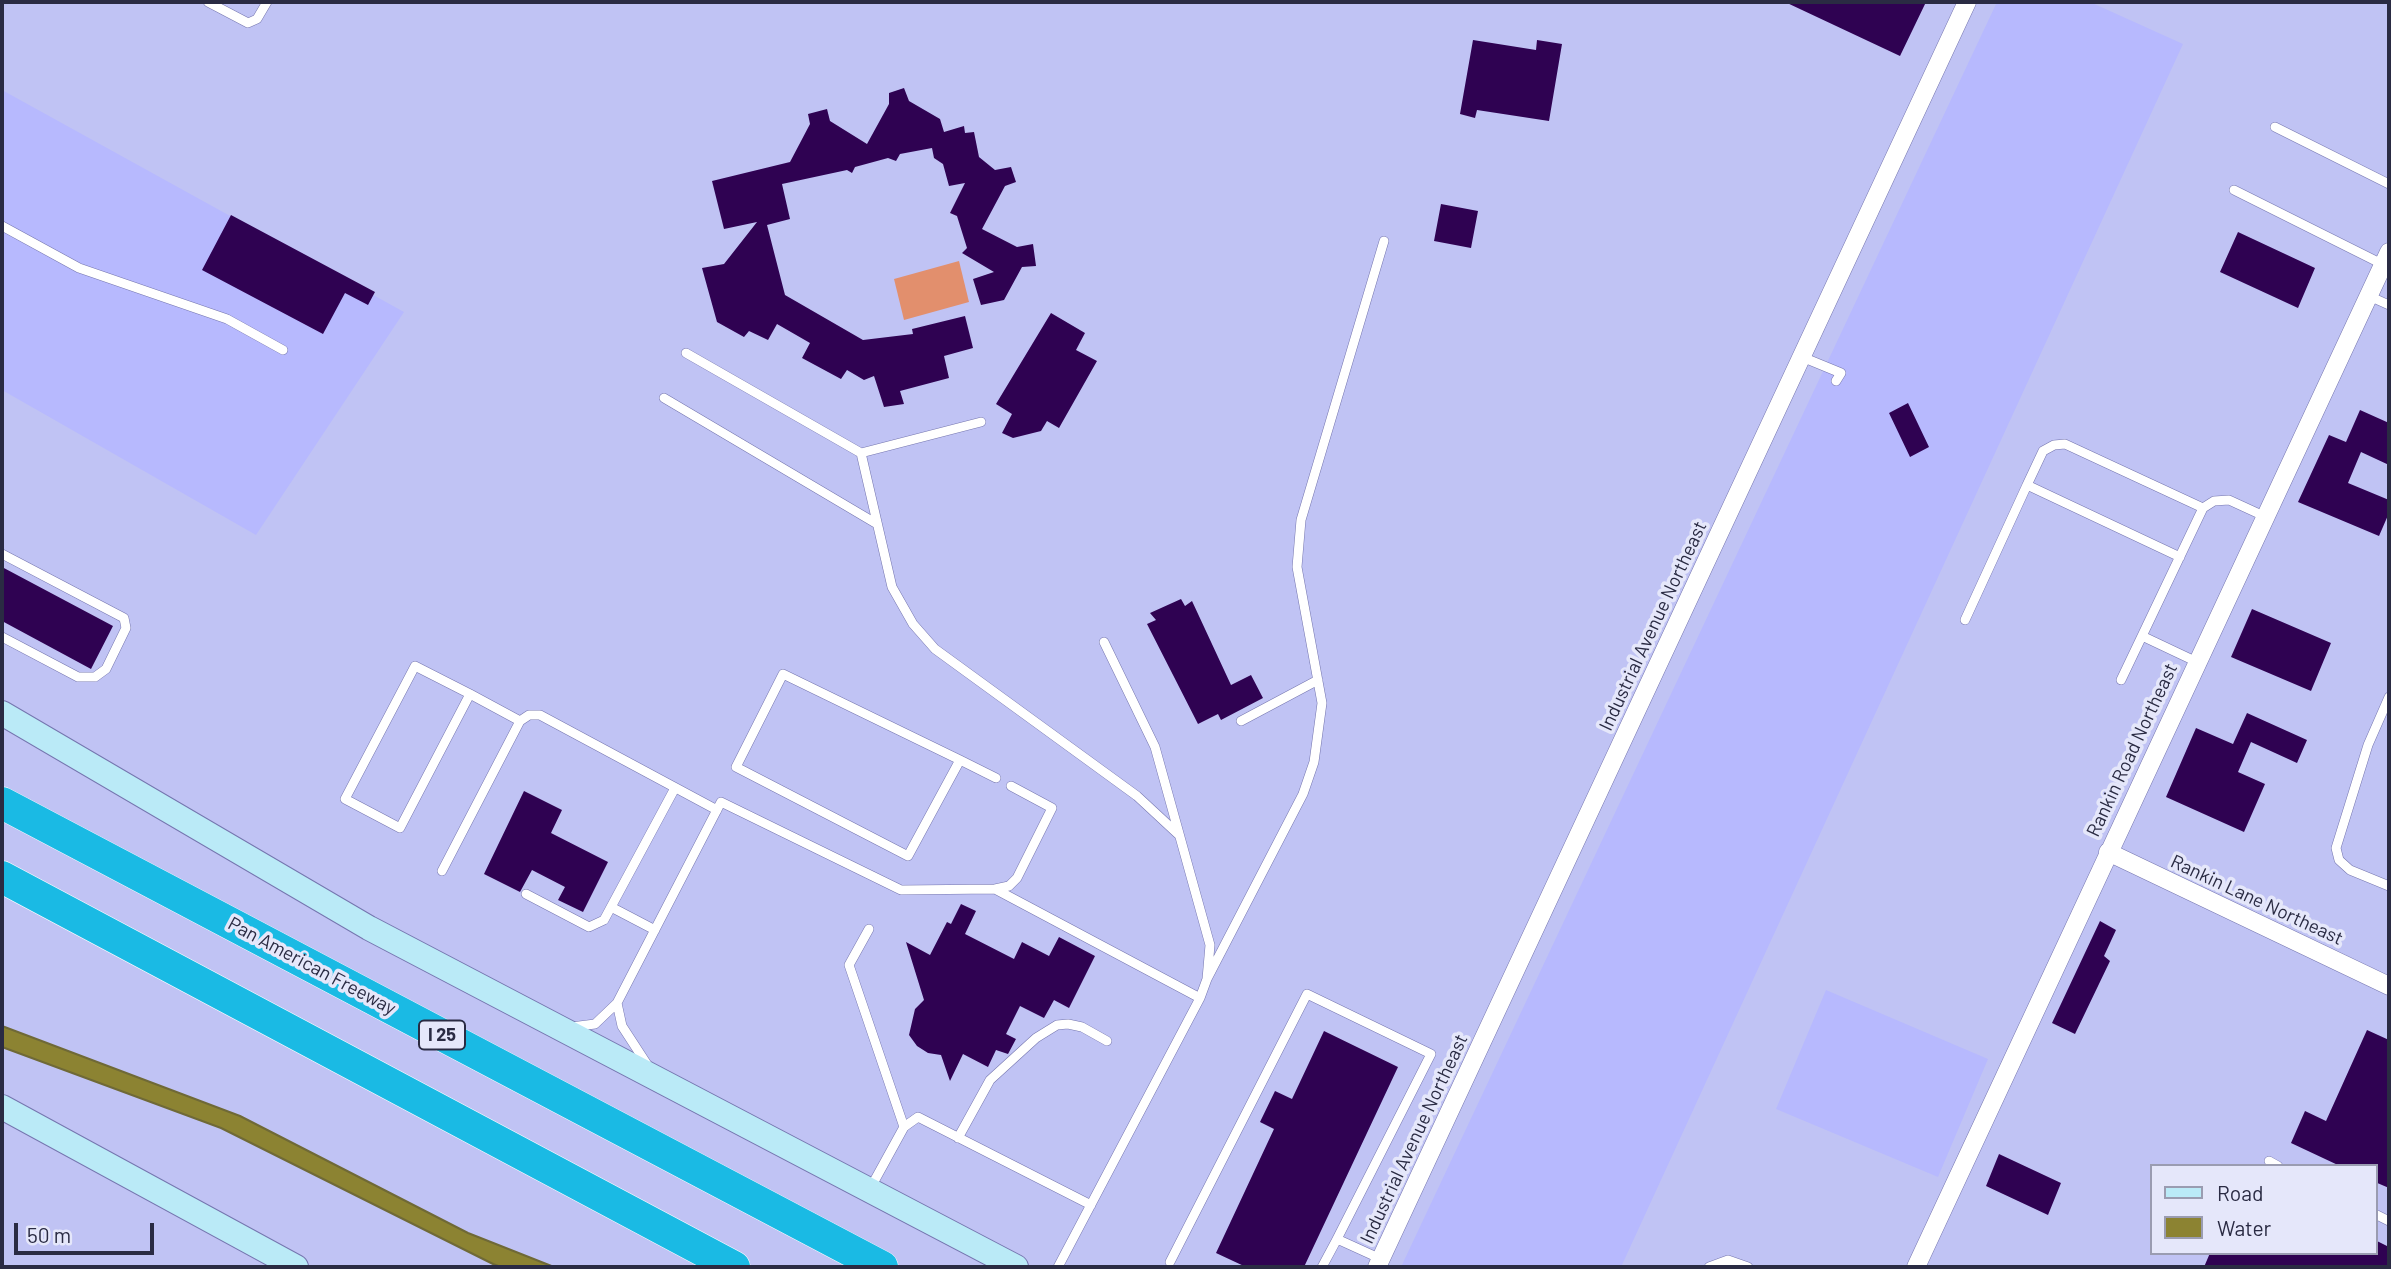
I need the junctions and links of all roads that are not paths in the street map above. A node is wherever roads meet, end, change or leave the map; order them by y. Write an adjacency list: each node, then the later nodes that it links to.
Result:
1 (208, 2): 2 (lane)
2 (267, 2)
3 (1967, 2): 14 (street, Industrial Avenue Northeast)
4 (2275, 127): 5 (lane)
5 (2389, 184)
6 (2234, 190): 9 (lane)
7 (2, 226): 12 (lane)
8 (1384, 241): 30 (lane)
9 (2386, 259): 10 (street, Rankin Road Northeast)
10 (2368, 296): 11 (lane); 21 (street, Rankin Road Northeast)
11 (2389, 305)
12 (283, 350)
13 (686, 353): 18 (lane)
14 (1802, 357): 15 (lane); 66 (street, Industrial Avenue Northeast)
15 (1836, 381)
16 (664, 398): 22 (lane)
17 (982, 422): 18 (lane)
18 (861, 453): 22 (lane)
19 (2027, 485): 20 (lane); 24 (lane); 25 (lane)
20 (2203, 508): 21 (lane); 24 (lane)
21 (2266, 516): 29 (street, Rankin Road Northeast)
22 (877, 524): 43 (lane)
23 (2, 554): 27 (lane)
24 (2180, 557): 26 (lane)
25 (1965, 620)
26 (2142, 636): 29 (lane); 31 (lane)
27 (2, 637)
28 (1104, 642): 43 (lane)
29 (2197, 662): 44 (street, Rankin Road Northeast)
30 (1318, 680): 36 (lane); 53 (lane)
31 (2121, 680)
32 (470, 694): 32 (lane); 35 (lane)
33 (2389, 697): 47 (lane)
34 (2, 713): 57 (main road)
35 (520, 721): 40 (lane); 45 (lane)
36 (1241, 722)
37 (960, 760): 37 (lane); 38 (lane)
38 (996, 778)
39 (1011, 786): 48 (lane)
40 (676, 788): 42 (lane); 50 (lane)
41 (2, 803): 70 (highway, Pan American Freeway / I 25)
42 (717, 810): 48 (lane); 52 (lane)
43 (1181, 836): 53 (lane)
44 (2108, 852): 54 (street, Rankin Lane Northeast); 77 (street, Rankin Road Northeast)
45 (442, 871)
46 (2, 877): 69 (highway)
47 (2389, 886)
48 (995, 889): 55 (lane)
49 (526, 894): 50 (lane)
50 (611, 907): 52 (lane)
51 (869, 929): 61 (lane)
52 (655, 930): 56 (lane)
53 (1207, 979): 55 (lane)
54 (2389, 986)
55 (1200, 998): 64 (lane)
56 (617, 1003): 57 (lane); 59 (lane)
57 (560, 1028): 59 (main road)
58 (1107, 1041): 62 (lane)
59 (656, 1079): 63 (main road)
60 (2, 1107): 68 (main road)
61 (904, 1127): 62 (lane); 63 (lane)
62 (958, 1138): 64 (lane)
63 (870, 1189): 71 (main road)
64 (1091, 1205): 72 (lane)
65 (1337, 1239): 66 (lane); 67 (lane); 74 (lane)
66 (1379, 1263)
67 (1169, 1265): 73 (lane)
68 (296, 1267)
69 (734, 1267)
70 (882, 1267)
71 (1016, 1267)
72 (1058, 1267)
73 (1180, 1267)
74 (1322, 1267)
75 (1709, 1267): 76 (lane)
76 (1748, 1267)
77 (1916, 1267)

